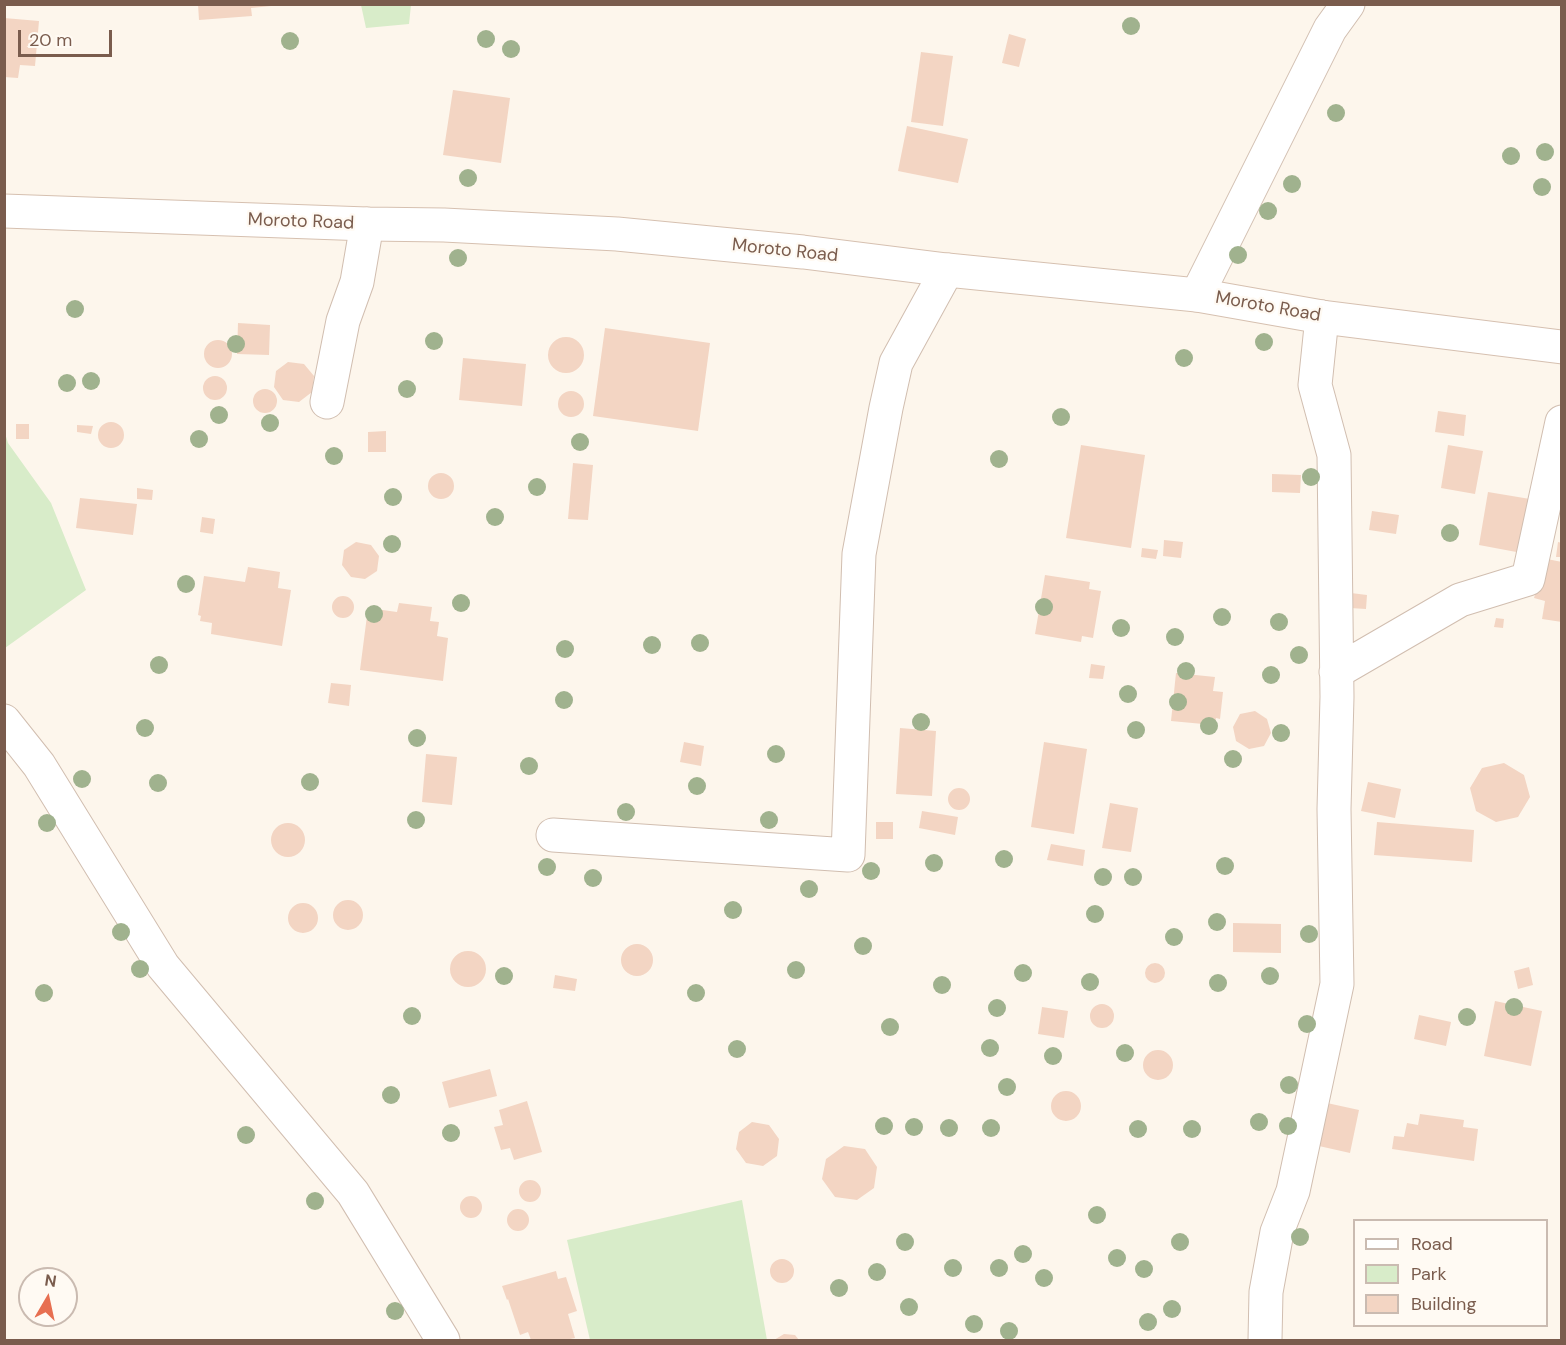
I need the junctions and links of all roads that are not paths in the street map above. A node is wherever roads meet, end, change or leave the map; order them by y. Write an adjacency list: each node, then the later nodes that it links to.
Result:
1 (1348, 4): 5 (street)
2 (4, 211): 3 (street, Moroto Road)
3 (366, 224): 4 (street, Moroto Road); 8 (street)
4 (947, 270): 5 (street, Moroto Road); 12 (street)
5 (1197, 295): 6 (street, Moroto Road)
6 (1322, 317): 7 (street, Moroto Road); 10 (street)
7 (1555, 341)
8 (327, 402)
9 (1562, 422): 10 (street)
10 (1336, 672): 14 (street)
11 (4, 721): 13 (street)
12 (554, 836)
13 (443, 1341)
14 (1265, 1341)

